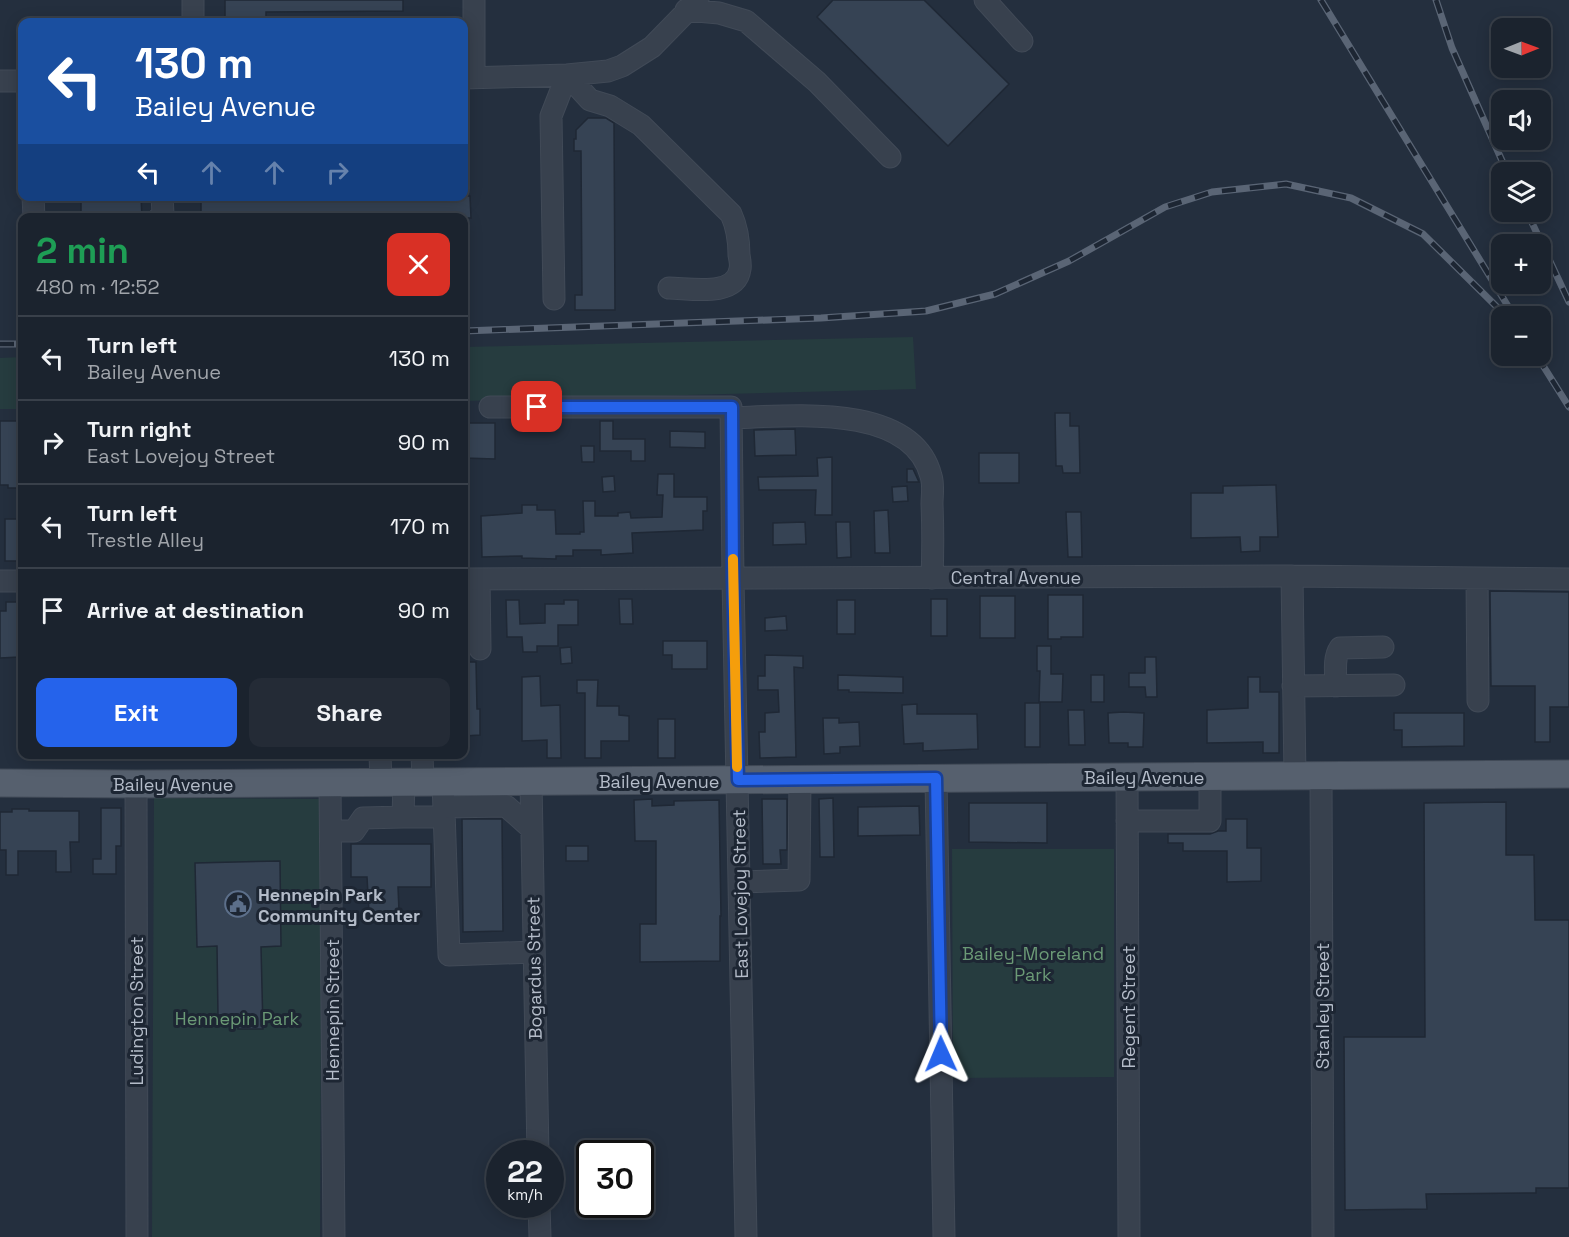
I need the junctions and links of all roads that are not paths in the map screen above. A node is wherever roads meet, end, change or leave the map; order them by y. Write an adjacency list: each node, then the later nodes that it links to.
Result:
1 (193, 0): 5 (street)
2 (474, 0): 8 (street)
3 (985, 0): 6 (street)
4 (692, 5): 7 (street); 11 (street)
5 (193, 18)
6 (1022, 41)
7 (567, 75): 8 (street); 12 (street); 13 (street)
8 (469, 78)
9 (0, 81): 10 (street)
10 (18, 81)
11 (890, 158)
12 (669, 288)
13 (554, 299)
14 (490, 407): 15 (street)
15 (731, 412): 17 (street); 19 (street, East Lovejoy Street)
16 (1292, 576): 17 (street, Central Avenue); 20 (street, Central Avenue); 27 (street, Stanley Street)
17 (932, 578): 19 (street, Central Avenue)
18 (471, 579): 19 (street, Central Avenue); 25 (street)
19 (733, 579): 37 (street, East Lovejoy Street)
20 (1477, 579): 21 (street, Central Avenue); 29 (street)
21 (1569, 579)
22 (0, 581): 23 (street)
23 (18, 581)
24 (1383, 647): 28 (street)
25 (480, 649)
26 (1394, 685): 28 (street)
27 (1293, 686): 28 (street); 33 (street, Stanley Street)
28 (1336, 687)
29 (1479, 701)
30 (386, 759): 43 (street)
31 (422, 759): 43 (street)
32 (1569, 774): 33 (main road, Bailey Avenue)
33 (1308, 776): 35 (main road, Bailey Avenue); 58 (street, Stanley Street)
34 (1127, 777): 35 (main road, Bailey Avenue); 36 (main road, Bailey Avenue); 45 (street, Regent Street)
35 (1210, 777): 45 (street)
36 (936, 778): 38 (main road, Bailey Avenue); 56 (street)
37 (738, 780): 38 (main road, Bailey Avenue); 39 (main road, Bailey Avenue); 48 (street, East Lovejoy Street)
38 (800, 780): 48 (street)
39 (531, 782): 43 (main road, Bailey Avenue); 46 (street, Bogardus Street)
40 (0, 783): 42 (main road, Bailey Avenue)
41 (330, 783): 42 (main road, Bailey Avenue); 43 (main road, Bailey Avenue); 47 (street, Hennepin Street)
42 (136, 784): 52 (street, Ludington Street)
43 (423, 792): 44 (street); 44 (street); 46 (street); 49 (street)
44 (404, 817): 47 (street)
45 (1127, 822): 57 (street, Regent Street)
46 (531, 828): 49 (street, Bogardus Street)
47 (331, 831): 53 (street, Hennepin Street)
48 (740, 882): 55 (street, East Lovejoy Street)
49 (534, 952): 50 (street, Bogardus Street)
50 (538, 1140)
51 (539, 1218): 54 (street)
52 (137, 1237)
53 (334, 1237)
54 (540, 1237)
55 (746, 1237)
56 (944, 1237)
57 (1129, 1237)
58 (1323, 1237)

